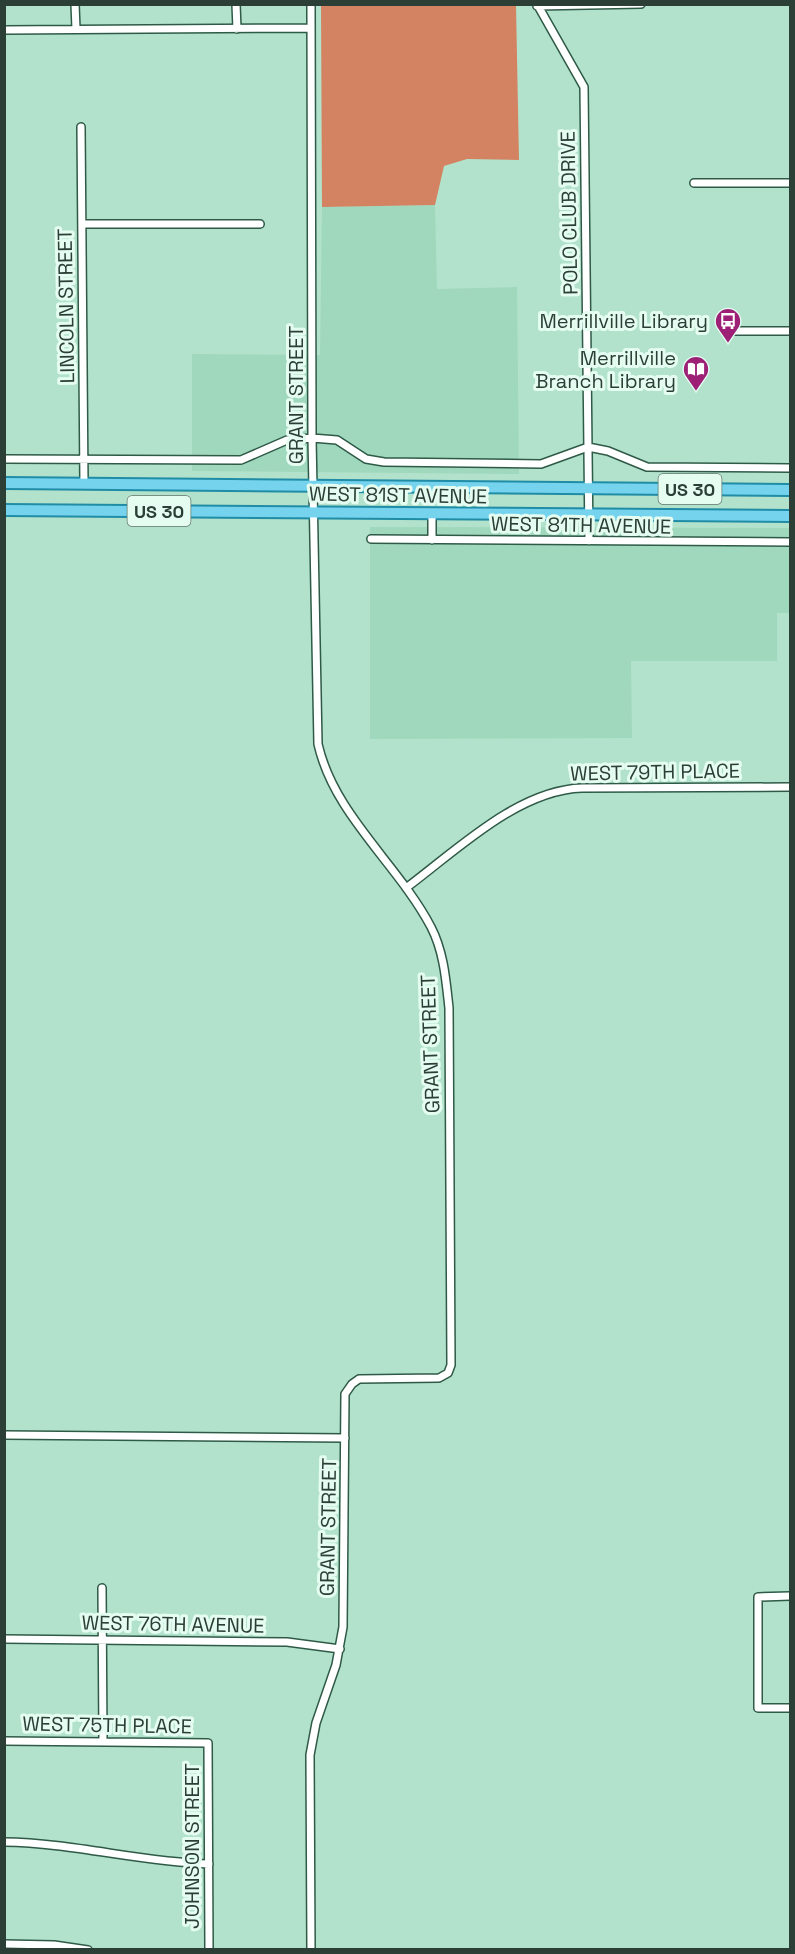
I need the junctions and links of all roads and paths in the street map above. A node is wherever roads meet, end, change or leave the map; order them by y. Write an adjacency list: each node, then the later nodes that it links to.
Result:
1 (75, 4): 7 (street)
2 (236, 4): 8 (street)
3 (311, 4): 6 (street, GRANT STREET)
4 (641, 4): 5 (street)
5 (537, 5): 18 (street, POLO CLUB DRIVE)
6 (311, 28): 8 (street); 17 (street, GRANT STREET)
7 (75, 29): 8 (street); 9 (street)
8 (237, 29)
9 (4, 30)
10 (81, 127): 13 (street, LINCOLN STREET)
11 (694, 183): 12 (street)
12 (790, 183)
13 (82, 224): 14 (street); 20 (street, LINCOLN STREET)
14 (260, 224)
15 (734, 331): 16 (street)
16 (790, 332)
17 (312, 438): 18 (street, WEST 81ST AVENUE); 20 (street, WEST 81ST AVENUE); 24 (street, GRANT STREET)
18 (588, 447): 21 (street); 25 (street, POLO CLUB DRIVE)
19 (4, 459): 20 (street, WEST 81ST AVENUE)
20 (84, 459): 23 (street, LINCOLN STREET)
21 (790, 468)
22 (4, 483): 23 (main road, WEST 81ST AVENUE / US 30)
23 (84, 484): 24 (main road, WEST 81ST AVENUE / US 30)
24 (313, 486): 25 (main road, WEST 81ST AVENUE / US 30); 28 (street, GRANT STREET)
25 (589, 488): 26 (main road, WEST 81ST AVENUE / US 30); 30 (street, POLO CLUB DRIVE)
26 (790, 490)
27 (4, 510): 28 (main road, WEST 81ST AVENUE / US 30)
28 (314, 513): 29 (main road, WEST 81ST AVENUE / US 30); 37 (street, GRANT STREET)
29 (432, 514): 30 (main road, WEST 81ST AVENUE / US 30); 33 (street)
30 (589, 515): 31 (main road, WEST 81ST AVENUE / US 30); 34 (street, POLO CLUB DRIVE)
31 (790, 516)
32 (371, 539): 33 (street, WEST 81TH AVENUE)
33 (432, 540): 34 (street, WEST 81TH AVENUE)
34 (589, 541): 35 (street, WEST 81TH AVENUE)
35 (790, 542)
36 (790, 787): 37 (street, WEST 79TH PLACE)
37 (406, 888): 39 (street, GRANT STREET)
38 (4, 1435): 39 (street)
39 (345, 1438): 44 (street, GRANT STREET)
40 (102, 1588): 43 (street)
41 (790, 1596): 45 (street)
42 (4, 1639): 43 (street, WEST 76TH AVENUE)
43 (103, 1640): 44 (street, WEST 76TH AVENUE); 47 (street)
44 (340, 1649): 55 (street, GRANT STREET)
45 (790, 1708)
46 (4, 1741): 47 (street, WEST 75TH PLACE)
47 (103, 1742): 48 (street, WEST 75TH PLACE)
48 (208, 1743): 50 (street, JOHNSON STREET)
49 (4, 1842): 50 (street)
50 (209, 1864): 54 (street, JOHNSON STREET)
51 (4, 1944): 52 (street)
52 (45, 1947): 53 (street)
53 (88, 1950)
54 (209, 1950)
55 (311, 1950)

